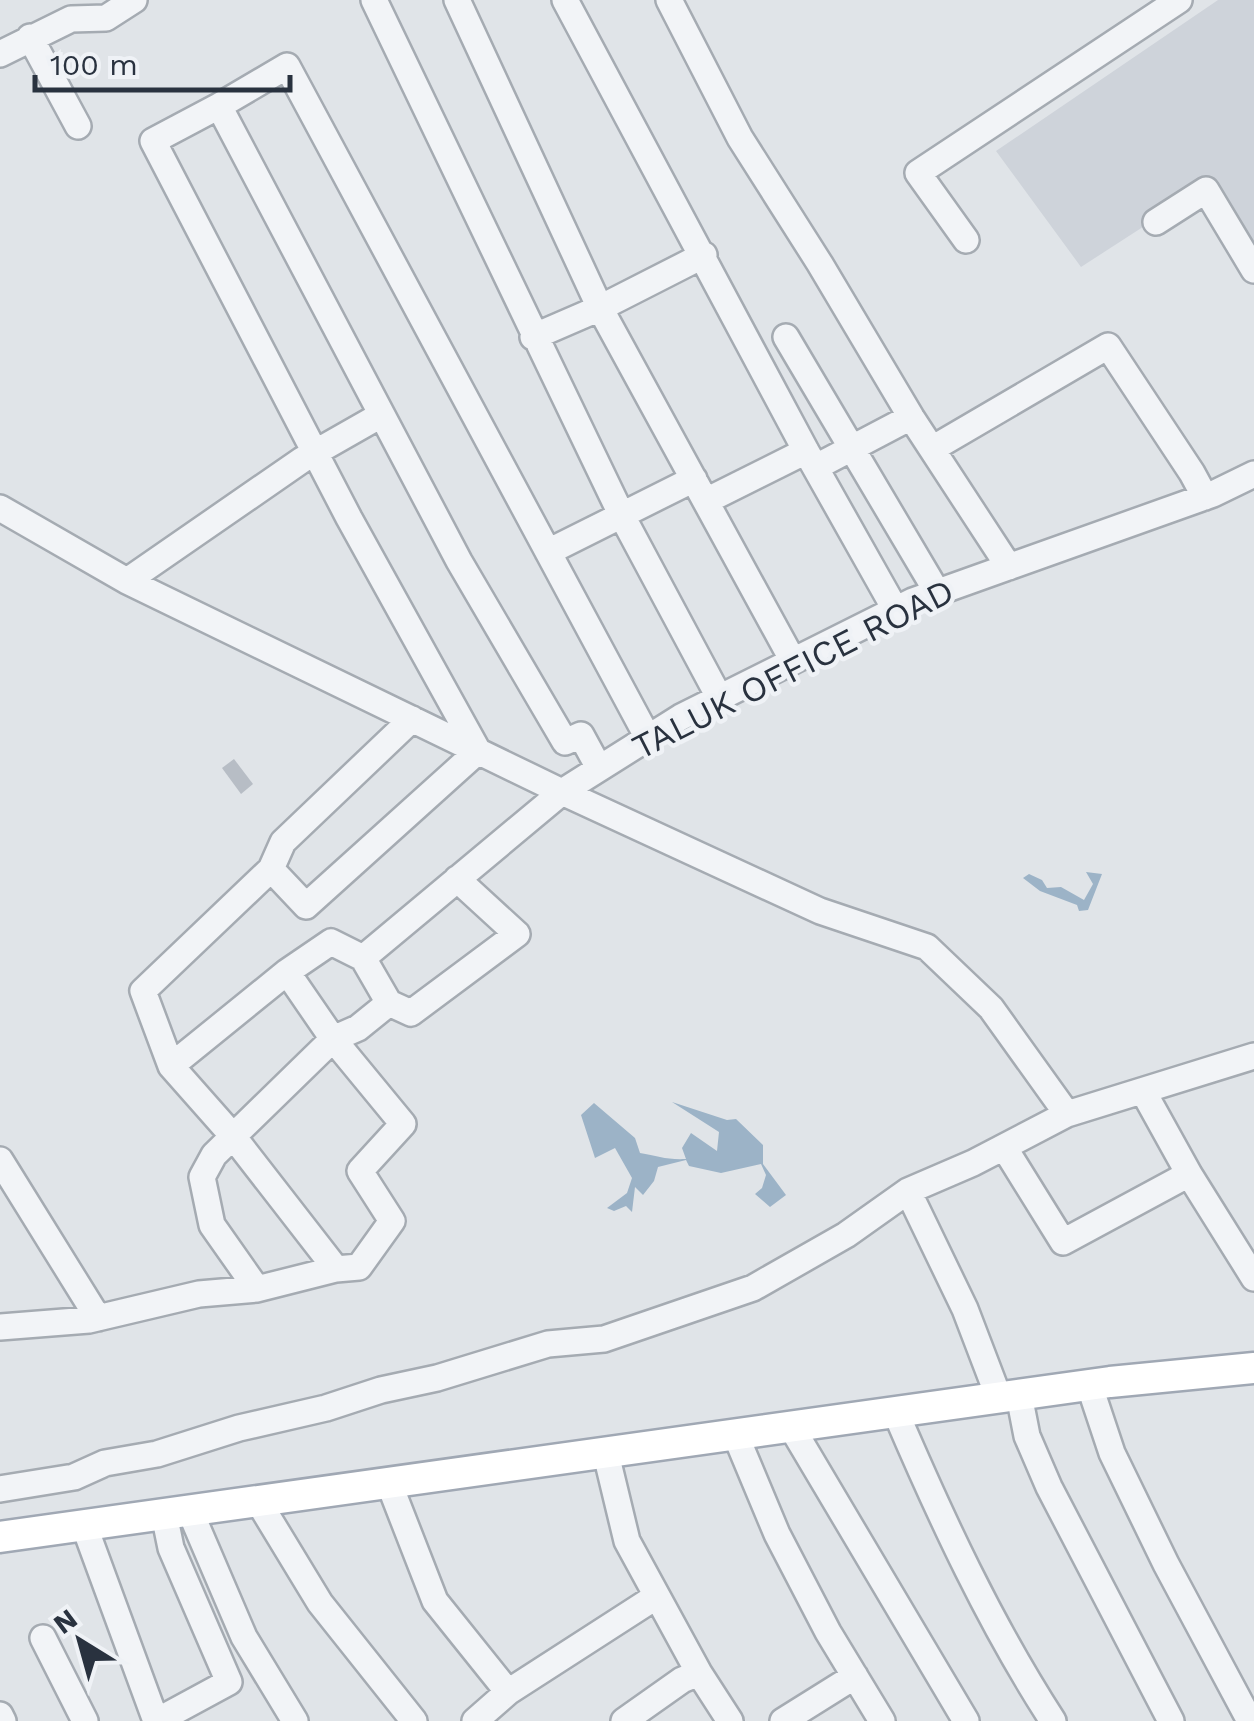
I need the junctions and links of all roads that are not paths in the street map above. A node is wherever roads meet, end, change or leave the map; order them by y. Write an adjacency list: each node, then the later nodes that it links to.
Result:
1 (134, 0): 7 (street)
2 (374, 0): 16 (street)
3 (456, 0): 15 (street)
4 (567, 0): 13 (street)
5 (669, 0): 19 (street)
6 (1180, 0): 12 (street)
7 (30, 37): 8 (street); 10 (street)
8 (0, 54)
9 (219, 106): 18 (street); 22 (street); 29 (street)
10 (78, 126)
11 (1156, 222): 14 (street)
12 (966, 240)
13 (704, 255): 15 (street); 23 (street)
14 (1254, 270)
15 (600, 308): 16 (street); 25 (street)
16 (533, 337): 28 (street)
17 (786, 337): 20 (street)
18 (381, 415): 22 (street); 39 (street)
19 (911, 416): 20 (street); 21 (street)
20 (851, 448): 23 (street); 32 (street)
21 (932, 449): 26 (street); 30 (street)
22 (314, 453): 31 (street); 38 (street)
23 (811, 459): 25 (street); 33 (street)
24 (1254, 474): 26 (street, TALUK OFFICE ROAD)
25 (700, 490): 28 (street); 34 (street)
26 (1204, 497): 30 (street, TALUK OFFICE ROAD)
27 (0, 508): 31 (street)
28 (621, 514): 29 (street); 35 (street)
29 (548, 552): 37 (street)
30 (1009, 567): 32 (street, TALUK OFFICE ROAD)
31 (127, 580): 36 (street)
32 (937, 592): 33 (street, TALUK OFFICE ROAD)
33 (896, 609): 34 (street, TALUK OFFICE ROAD)
34 (793, 661): 35 (street, TALUK OFFICE ROAD)
35 (720, 697): 37 (street, TALUK OFFICE ROAD)
36 (412, 719): 38 (street); 41 (street)
37 (648, 738): 39 (street, TALUK OFFICE ROAD)
38 (478, 751): 40 (street); 41 (street)
39 (600, 768): 40 (street, TALUK OFFICE ROAD)
40 (562, 792): 42 (street, TALUK OFFICE ROAD); 50 (street)
41 (271, 869): 48 (street)
42 (457, 880): 43 (street, TALUK OFFICE ROAD); 45 (street)
43 (363, 958): 44 (street); 45 (street)
44 (286, 972): 46 (street); 48 (street)
45 (390, 1003): 46 (street)
46 (333, 1039): 51 (street); 56 (street)
47 (1254, 1056): 49 (street)
48 (171, 1066): 51 (street)
49 (1143, 1090): 50 (street); 54 (street)
50 (1067, 1114): 52 (street)
51 (232, 1135): 56 (street); 58 (street)
52 (1004, 1146): 54 (street); 55 (street)
53 (0, 1160): 59 (street)
54 (1190, 1174): 57 (street)
55 (908, 1190): 63 (street); 69 (street)
56 (336, 1269): 58 (street)
57 (1254, 1278)
58 (257, 1289): 59 (street)
59 (98, 1318): 60 (street)
60 (1, 1324)
61 (1254, 1368): 62 (main road)
62 (1090, 1384): 63 (main road); 91 (street)
63 (1009, 1396): 64 (main road); 90 (street)
64 (896, 1412): 65 (main road); 89 (street)
65 (792, 1428): 66 (main road); 88 (street)
66 (736, 1436): 67 (main road); 77 (street)
67 (606, 1454): 68 (main road); 74 (street)
68 (389, 1484): 70 (main road); 78 (street)
69 (0, 1489)
70 (258, 1501): 71 (main road); 82 (street)
71 (177, 1513): 72 (main road); 80 (street); 81 (street)
72 (84, 1525): 73 (main road); 80 (street)
73 (0, 1537)
74 (657, 1596): 76 (street); 78 (street)
75 (42, 1638): 79 (street)
76 (699, 1673): 84 (street); 85 (street)
77 (855, 1676): 86 (street); 87 (street)
78 (508, 1692): 83 (street)
79 (85, 1721)
80 (156, 1721)
81 (295, 1721)
82 (414, 1721)
83 (475, 1721)
84 (624, 1721)
85 (730, 1721)
86 (784, 1721)
87 (882, 1721)
88 (966, 1721)
89 (1053, 1721)
90 (1171, 1721)
91 (1250, 1721)

